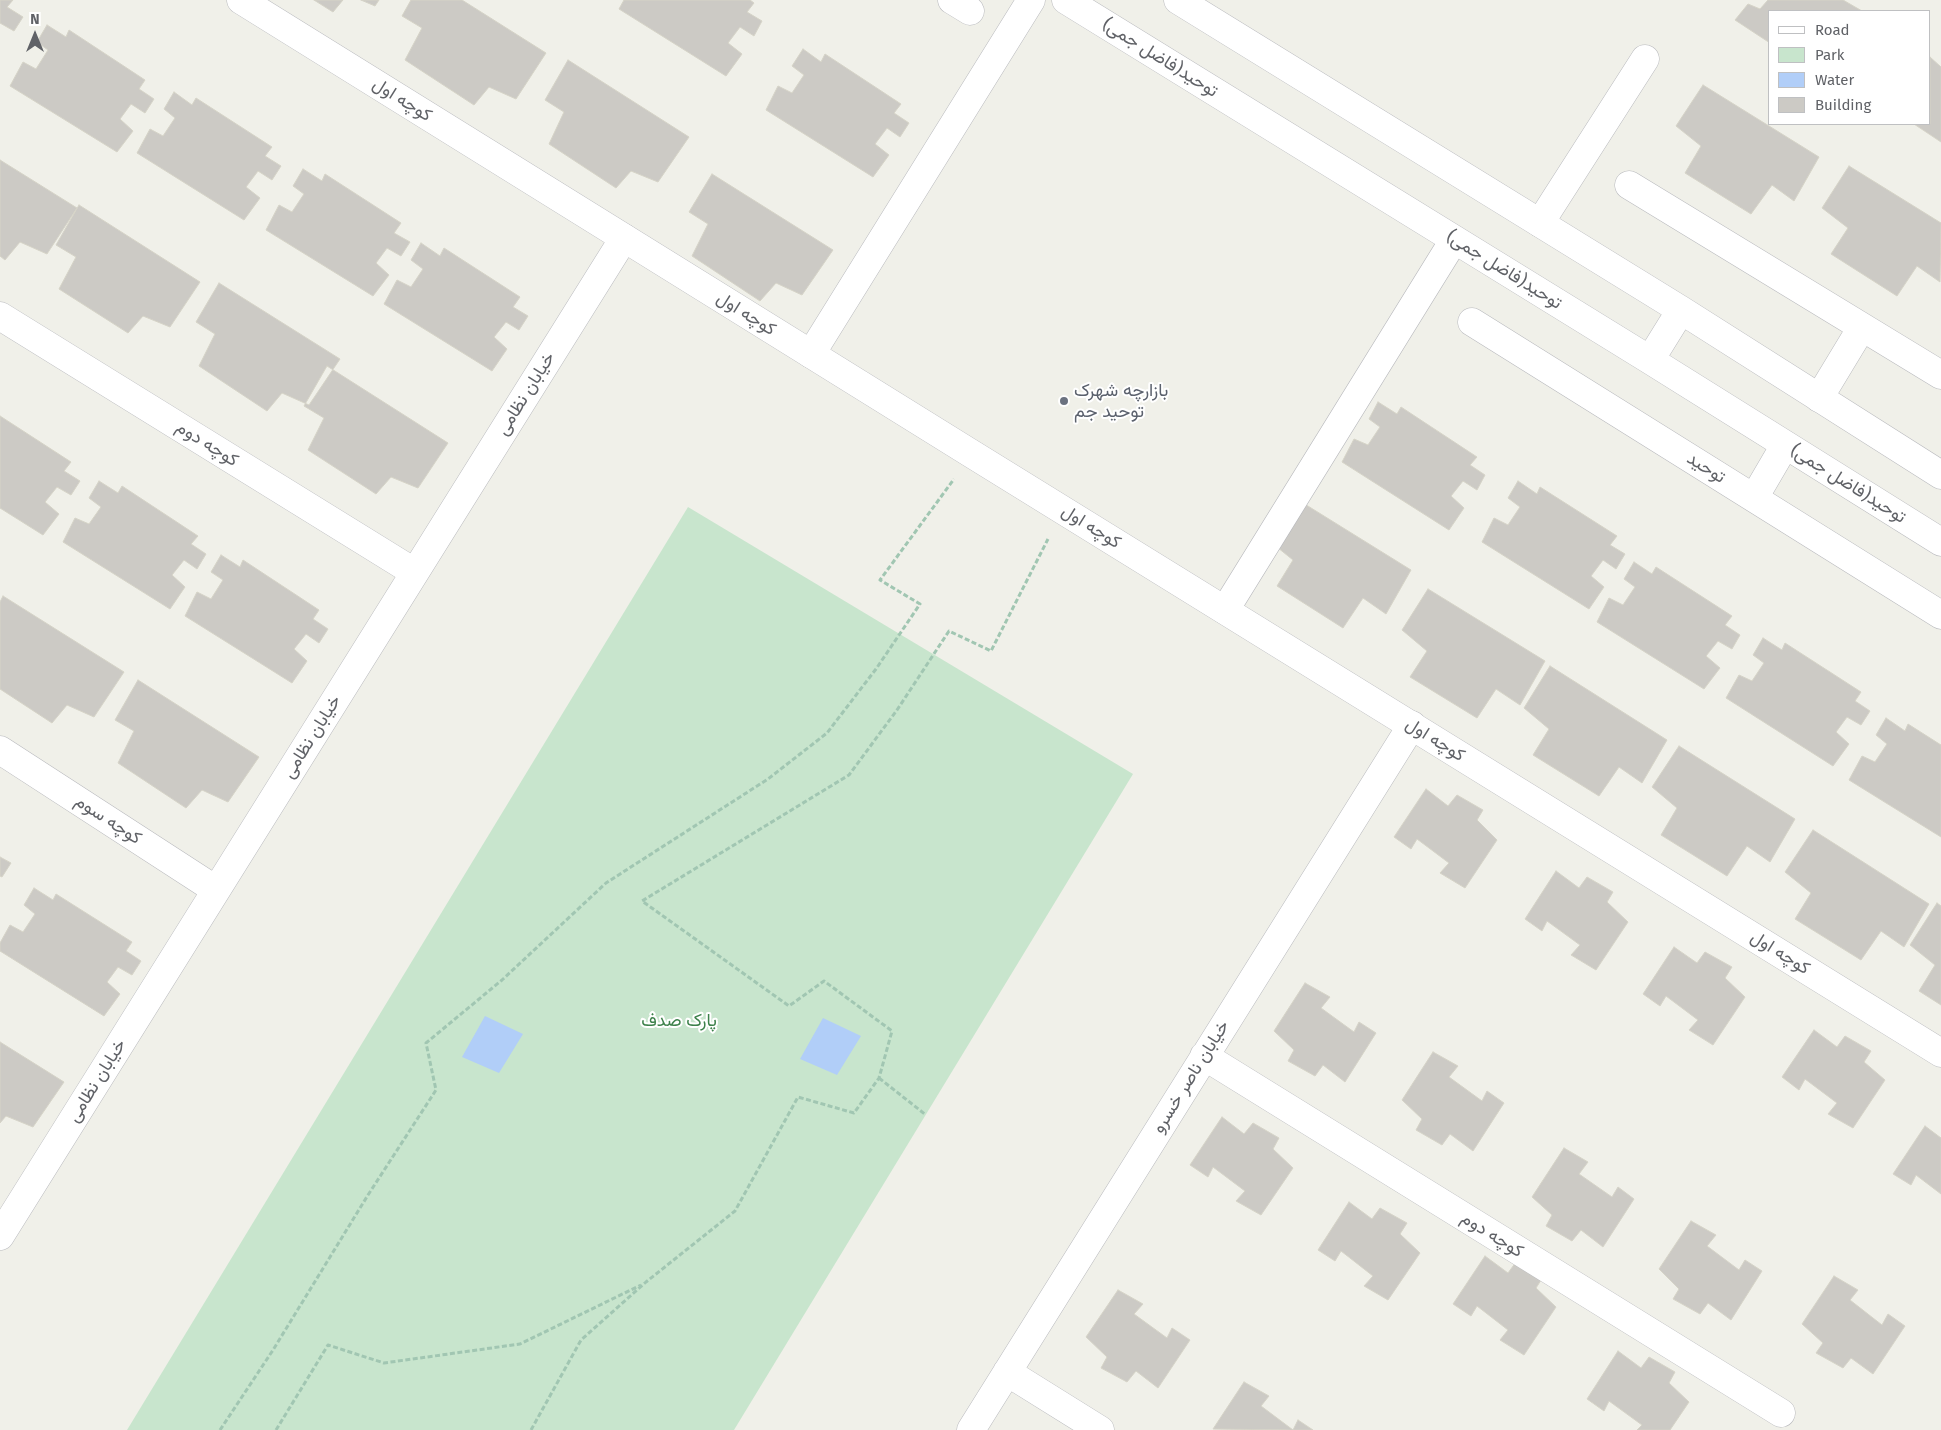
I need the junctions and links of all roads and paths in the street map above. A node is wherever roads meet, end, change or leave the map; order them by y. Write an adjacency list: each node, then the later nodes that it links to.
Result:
1 (241, 0): 8 (street, کوچه اول)
2 (1031, 0): 14 (street)
3 (1066, 0): 9 (street, توحید(فاضل جمی))
4 (1178, 0): 7 (street)
5 (1645, 59): 7 (street)
6 (1628, 185): 13 (street)
7 (1540, 223): 10 (street)
8 (624, 238): 14 (street, کوچه اول); 24 (street, خیابان نظامی)
9 (1454, 240): 15 (street, توحید(فاضل جمی)); 25 (street)
10 (1681, 310): 15 (street); 17 (street)
11 (0, 316): 24 (street, کوچه دوم)
12 (1472, 322): 21 (street, توحید)
13 (1862, 327): 16 (street); 17 (street)
14 (811, 354): 19 (street, کوچه اول)
15 (1650, 360): 18 (street, توحید(فاضل جمی))
16 (1941, 375)
17 (1819, 398): 20 (street)
18 (1785, 445): 21 (street); 23 (street, توحید(فاضل جمی))
19 (972, 454): 22 (street, کوچه اول); 39 (path)
20 (1941, 474)
21 (1754, 498): 26 (street, توحید)
22 (1063, 510): 25 (street, کوچه اول); 32 (path)
23 (1941, 542)
24 (414, 572): 29 (street, خیابان نظامی)
25 (1225, 610): 27 (street, کوچه اول)
26 (1941, 615)
27 (1412, 726): 30 (street, کوچه اول); 31 (street, خیابان ناصر خسرو)
28 (0, 750): 29 (street, کوچه سوم)
29 (216, 890): 34 (street, خیابان نظامی)
30 (1941, 1053)
31 (1204, 1056): 37 (street, خیابان ناصر خسرو); 38 (street, کوچه دوم)
32 (879, 1078): 33 (path); 36 (path)
33 (926, 1115)
34 (9, 1201): 35 (street, خیابان نظامی)
35 (0, 1236)
36 (646, 1282): 40 (path); 41 (path)
37 (1007, 1372): 42 (street, خیابان ناصر خسرو); 43 (street)
38 (1781, 1413)
39 (220, 1430)
40 (276, 1430)
41 (531, 1430)
42 (971, 1430)
43 (1100, 1430)

